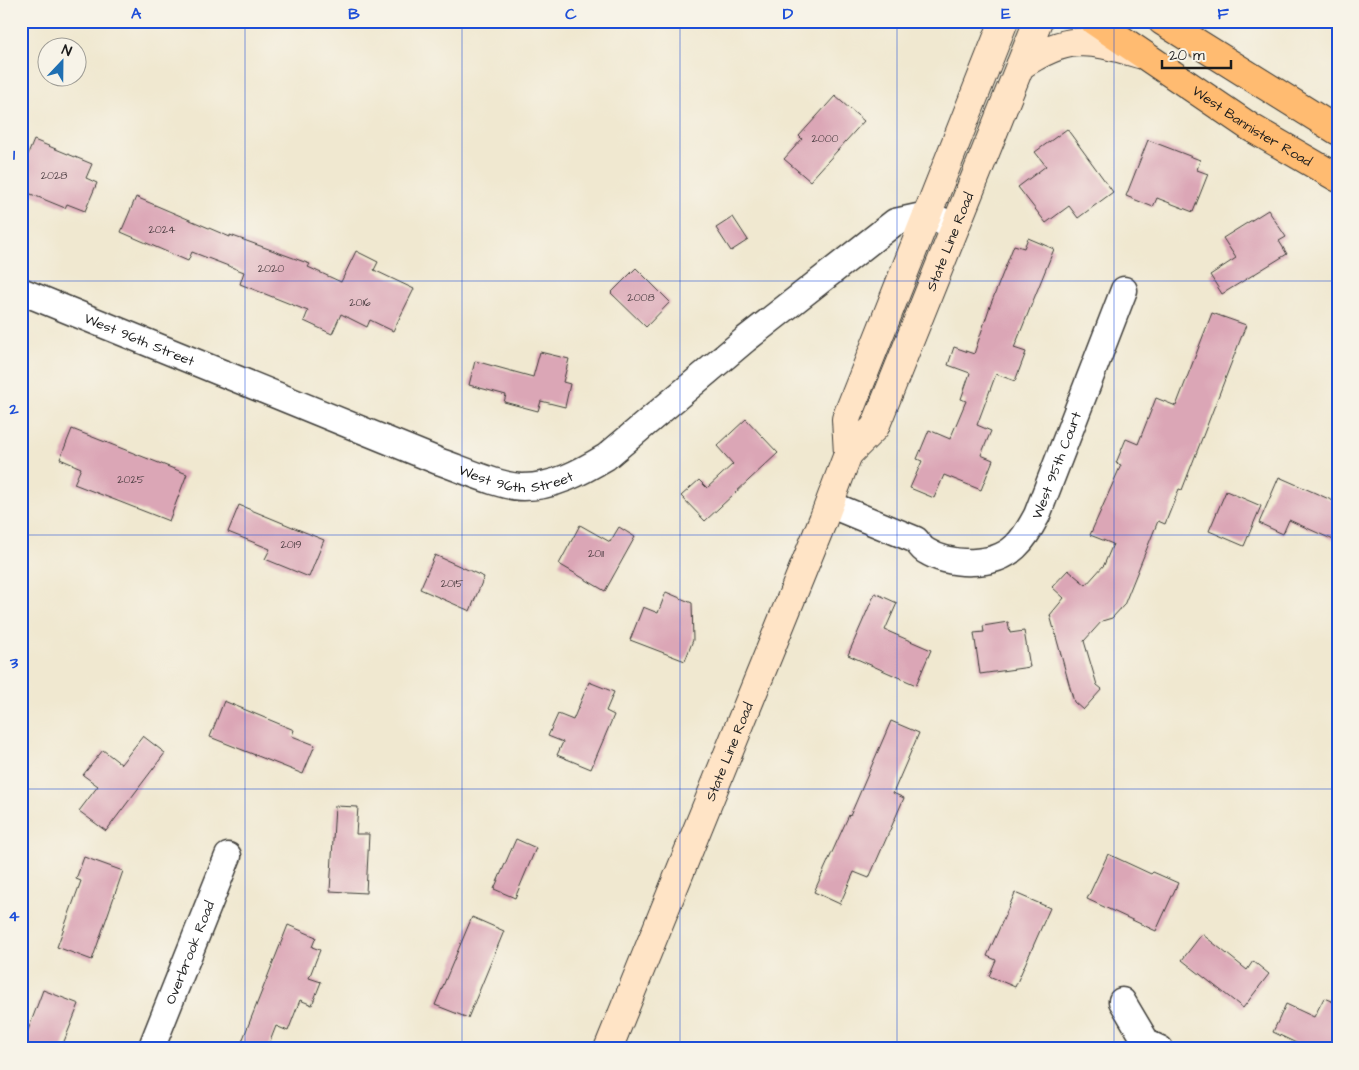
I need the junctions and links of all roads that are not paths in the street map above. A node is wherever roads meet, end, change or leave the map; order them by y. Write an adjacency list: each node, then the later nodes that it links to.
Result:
1 (1004, 21): 9 (main road, State Line Road)
2 (1038, 21): 6 (main road, State Line Road)
3 (1094, 21): 5 (main road, West Bannister Road)
4 (1162, 21): 7 (main road)
5 (1144, 55): 6 (main road); 8 (main road, West Bannister Road)
6 (1020, 66): 10 (main road, State Line Road)
7 (1338, 131)
8 (1338, 178)
9 (927, 215): 10 (street); 12 (street, West 96th Street); 13 (main road, State Line Road)
10 (956, 226): 13 (main road, State Line Road)
11 (1124, 290): 14 (street, West 95th Court)
12 (21, 291)
13 (848, 454): 14 (main road, State Line Road)
14 (826, 512): 18 (main road, State Line Road)
15 (228, 856): 17 (street, Overbrook Road)
16 (1122, 1001): 19 (street)
17 (151, 1049)
18 (608, 1049)
19 (1160, 1049)

